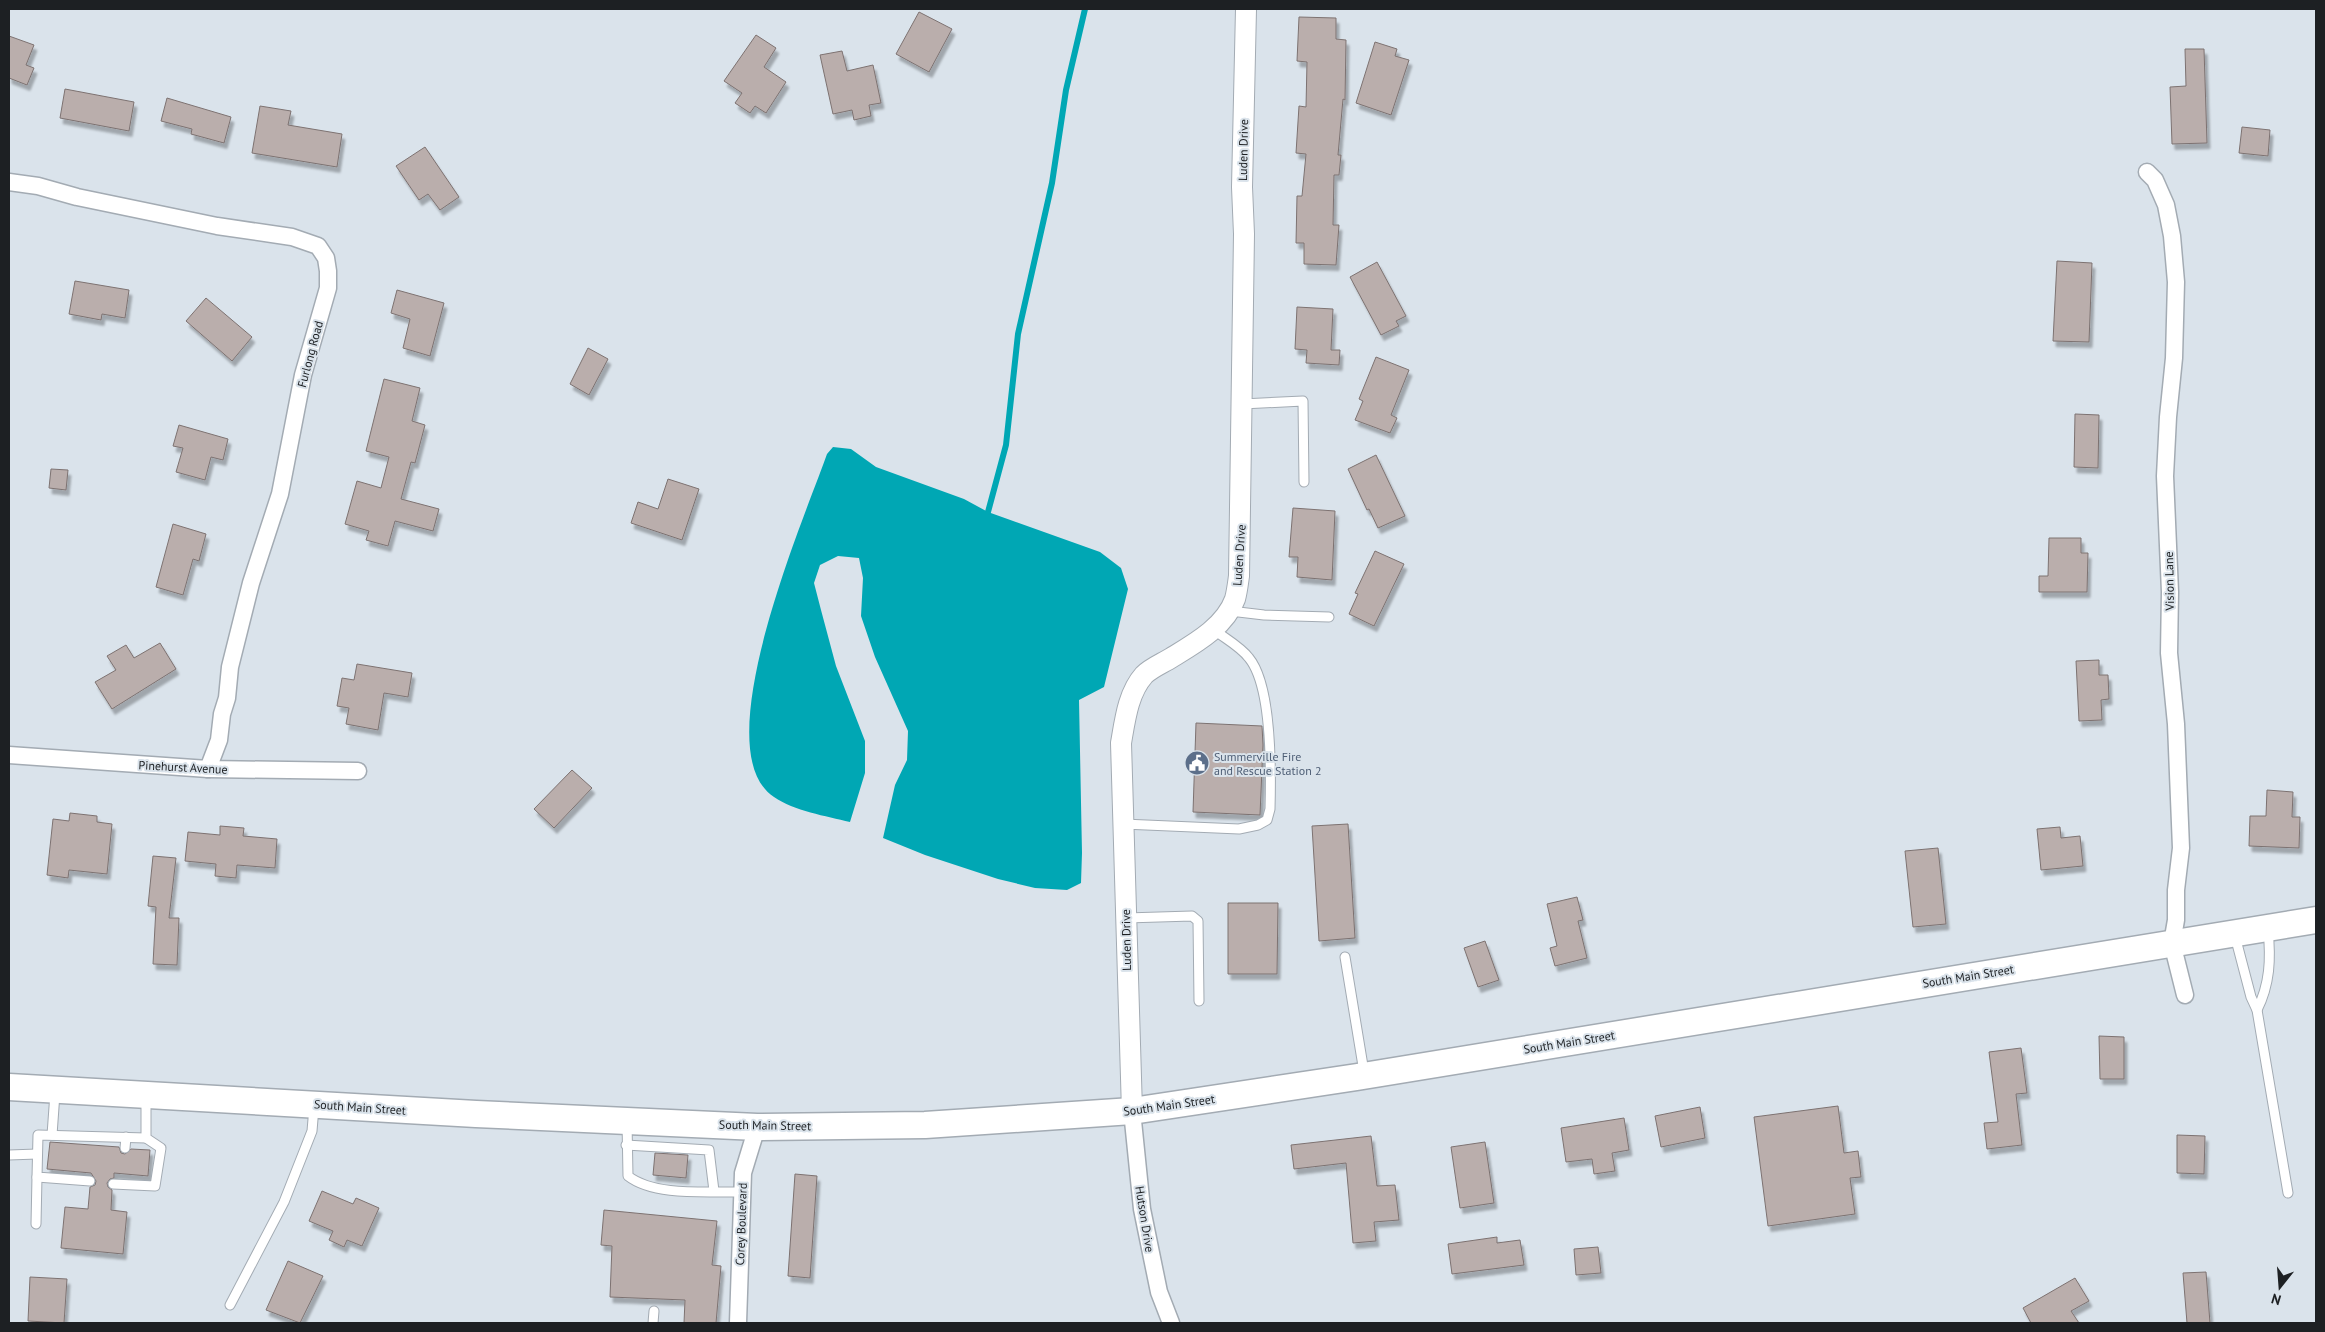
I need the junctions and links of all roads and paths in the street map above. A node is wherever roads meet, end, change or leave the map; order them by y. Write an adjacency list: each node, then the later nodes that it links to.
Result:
1 (1246, 9): 4 (street, Luden Drive)
2 (2147, 172): 17 (street, Vision Lane)
3 (9, 182): 10 (street, Furlong Road)
4 (1241, 404): 5 (lane); 6 (street, Luden Drive)
5 (1304, 482)
6 (1227, 610): 7 (lane); 8 (street, Luden Drive)
7 (1329, 617)
8 (1212, 629): 12 (street, Luden Drive); 12 (lane)
9 (9, 755): 10 (street, Pinehurst Avenue)
10 (208, 769): 11 (street, Pinehurst Avenue)
11 (358, 772)
12 (1123, 824): 13 (street, Luden Drive)
13 (1125, 918): 20 (lane); 27 (street, Luden Drive)
14 (2316, 920): 15 (main road, South Main Street)
15 (2267, 927): 16 (main road, South Main Street); 21 (lane)
16 (2234, 933): 17 (main road, South Main Street); 21 (lane)
17 (2172, 943): 19 (street, Vision Lane); 22 (main road, South Main Street)
18 (1345, 957): 22 (lane)
19 (2185, 995)
20 (1199, 1001)
21 (2257, 1010): 44 (lane)
22 (1365, 1075): 27 (main road, South Main Street)
23 (9, 1086): 24 (main road, South Main Street)
24 (55, 1090): 25 (main road, South Main Street); 30 (lane)
25 (146, 1095): 26 (main road, South Main Street); 34 (lane)
26 (314, 1104): 29 (main road, South Main Street); 46 (lane)
27 (1132, 1111): 28 (main road, South Main Street); 50 (street, Hutson Drive)
28 (757, 1127): 33 (main road, South Main Street); 43 (street, Corey Boulevard)
29 (626, 1132): 33 (main road, South Main Street); 42 (lane)
30 (52, 1135): 31 (lane); 37 (lane)
31 (99, 1136): 32 (lane); 35 (lane)
32 (126, 1137): 34 (lane); 36 (lane)
33 (709, 1137): 42 (lane)
34 (146, 1138): 39 (lane)
35 (99, 1146)
36 (125, 1148)
37 (37, 1154): 38 (lane); 40 (lane)
38 (9, 1155)
39 (123, 1173)
40 (37, 1177): 41 (lane); 45 (lane)
41 (90, 1181)
42 (714, 1191): 43 (lane)
43 (743, 1192): 49 (street, Corey Boulevard)
44 (2288, 1193)
45 (36, 1224)
46 (230, 1305)
47 (654, 1311): 48 (lane)
48 (653, 1323)
49 (738, 1323)
50 (1171, 1323)

